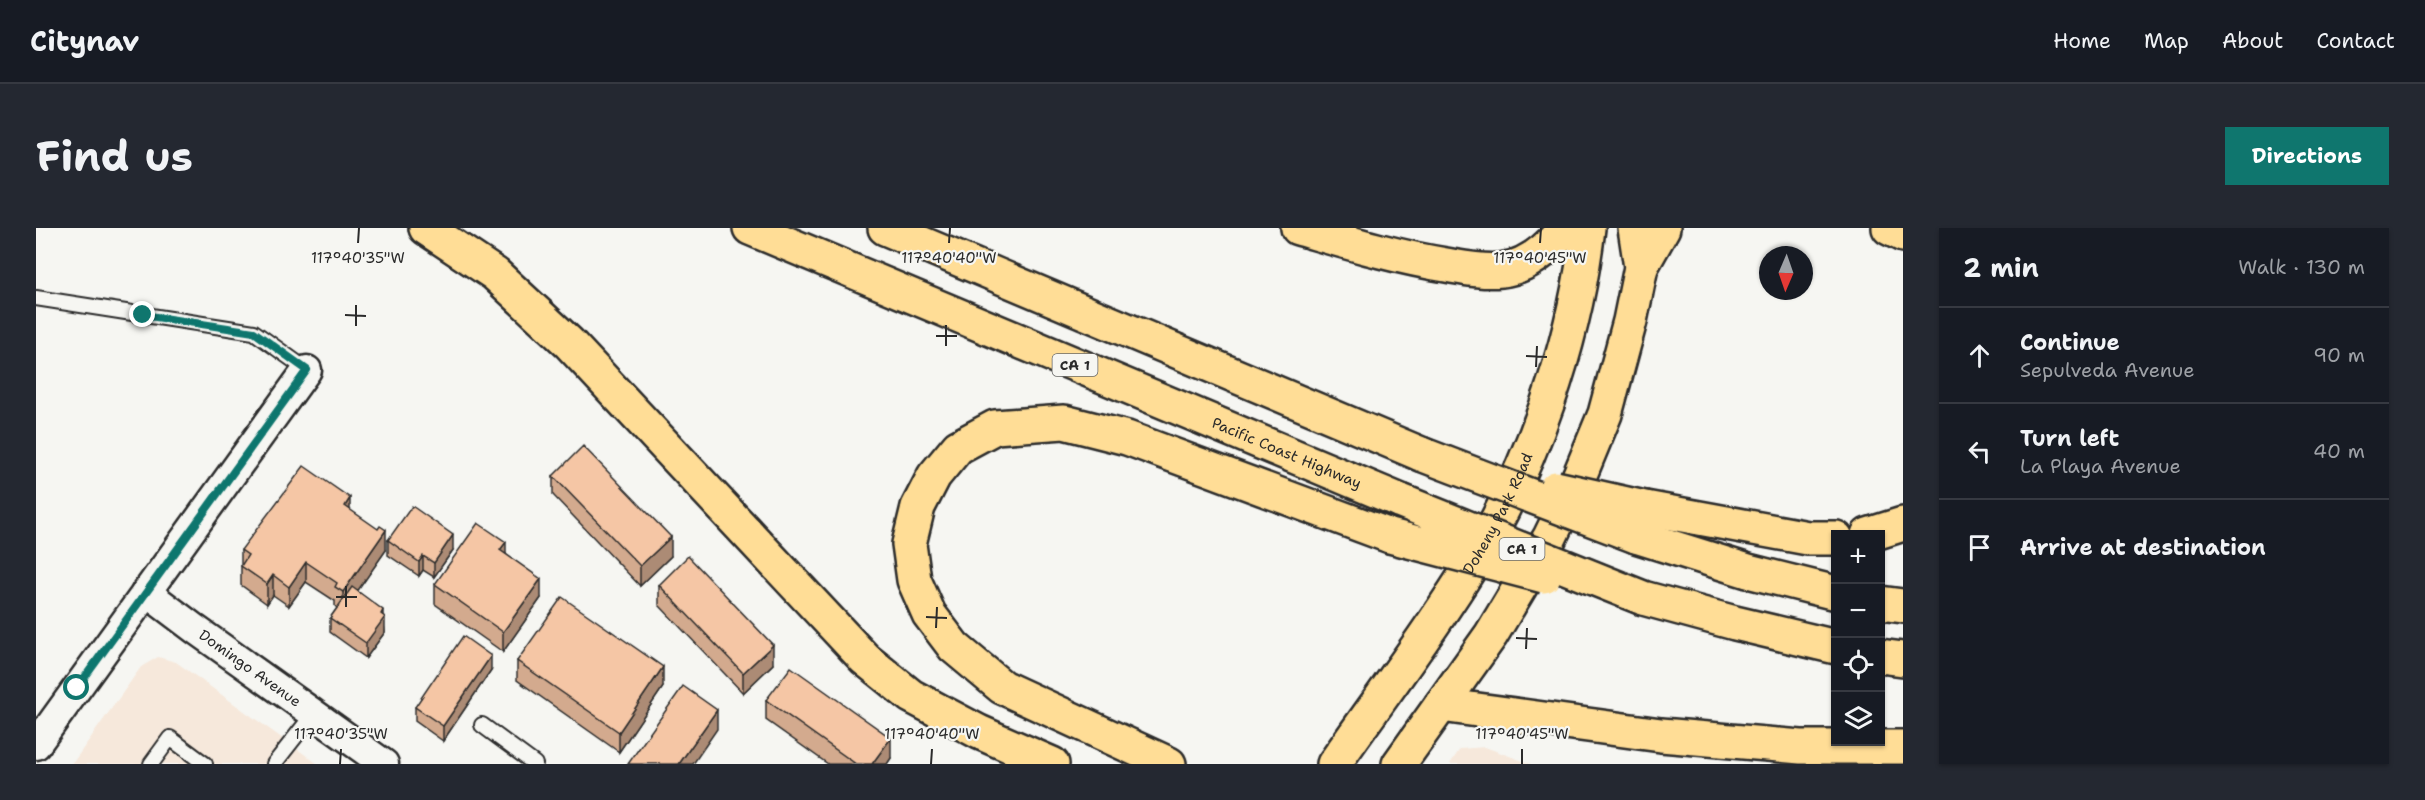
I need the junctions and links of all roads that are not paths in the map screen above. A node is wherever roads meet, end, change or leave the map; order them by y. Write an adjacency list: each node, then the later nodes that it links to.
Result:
1 (426, 228): 36 (main road)
2 (750, 228): 20 (main road, Pacific Coast Highway / CA 1, bridge)
3 (885, 228): 14 (main road, bridge)
4 (1298, 228): 5 (main road)
5 (1565, 228)
6 (1588, 228): 38 (main road, Doheny Park Road)
7 (1635, 228): 11 (main road)
8 (1663, 228): 11 (main road)
9 (1889, 228): 10 (main road)
10 (1903, 235)
11 (1641, 267): 26 (main road)
12 (36, 298): 13 (lane)
13 (307, 370): 18 (street)
14 (1640, 522): 17 (main road); 19 (main road)
15 (1903, 524): 16 (main road)
16 (1885, 531)
17 (1831, 538)
18 (146, 592): 27 (street, Domingo Avenue); 29 (street)
19 (1831, 592)
20 (1643, 598): 23 (main road, Pacific Coast Highway / CA 1); 37 (main road, bridge)
21 (1885, 604): 22 (main road)
22 (1903, 606)
23 (1831, 646)
24 (1885, 657): 25 (main road)
25 (1903, 659)
26 (1441, 705): 30 (main road); 39 (main road)
27 (314, 713): 33 (lane); 34 (street, Domingo Avenue)
28 (482, 725): 35 (lane)
29 (36, 745)
30 (1903, 747)
31 (151, 764): 32 (lane)
32 (205, 764)
33 (274, 764)
34 (384, 764)
35 (535, 764)
36 (1052, 764)
37 (1169, 764)
38 (1334, 764)
39 (1399, 764)

